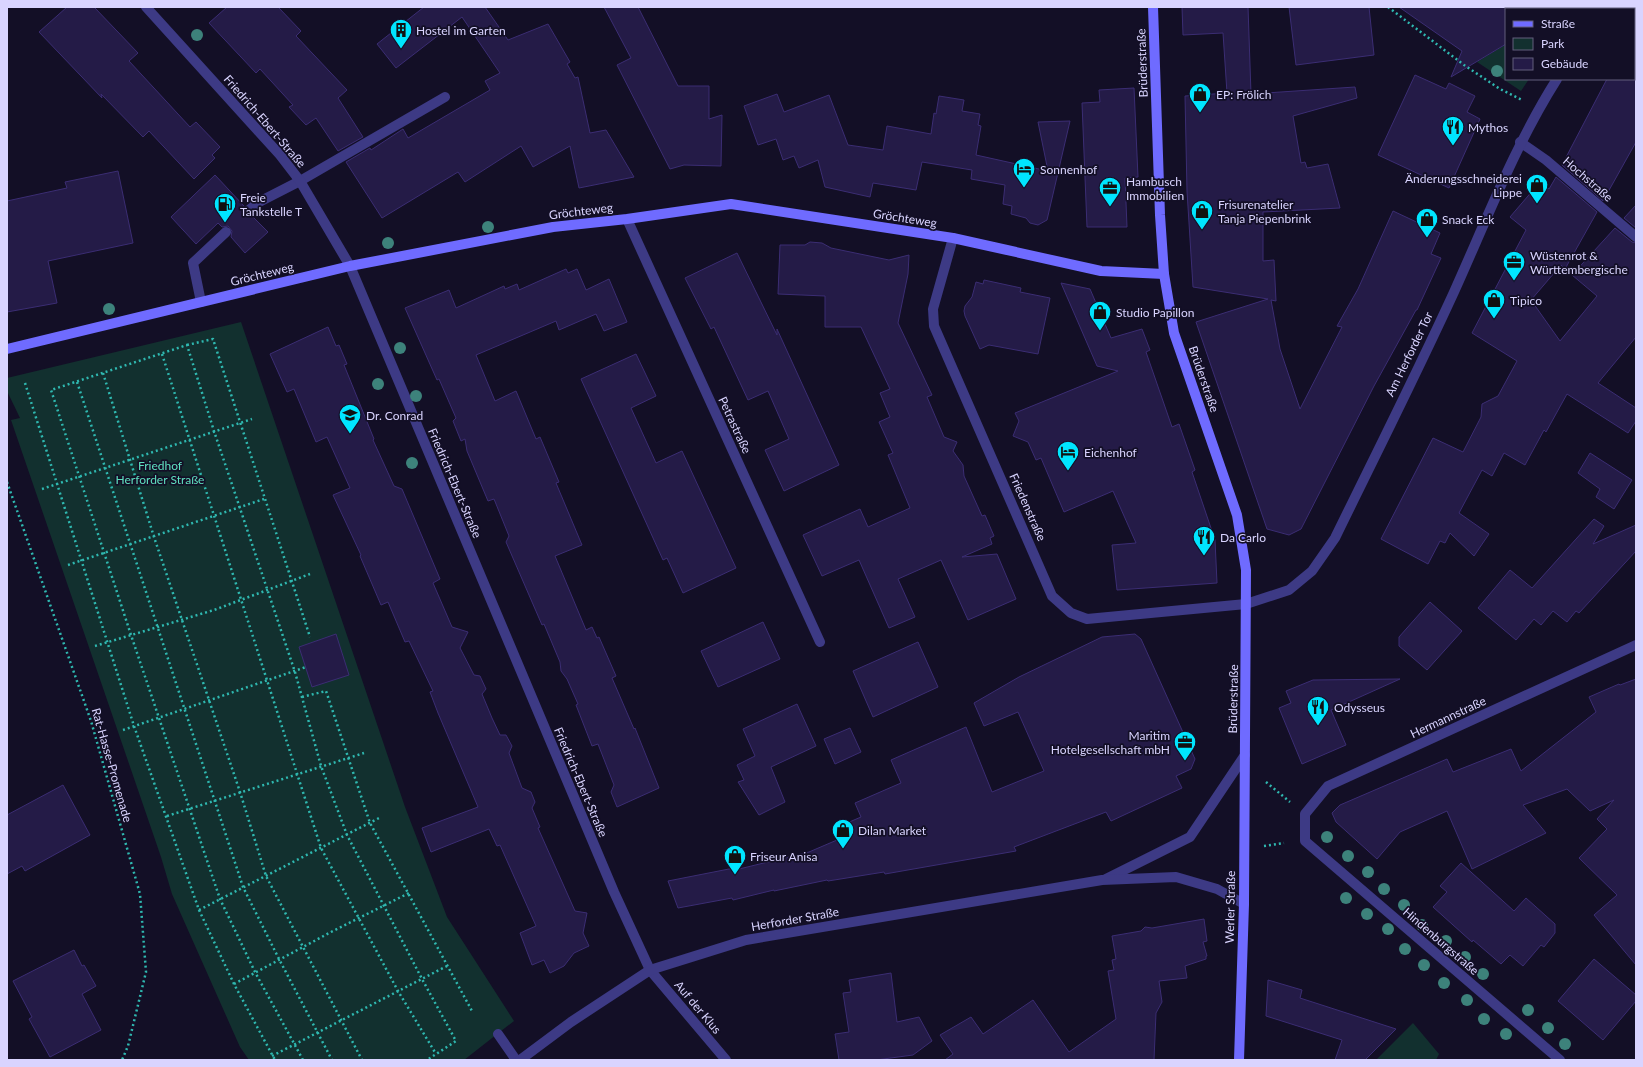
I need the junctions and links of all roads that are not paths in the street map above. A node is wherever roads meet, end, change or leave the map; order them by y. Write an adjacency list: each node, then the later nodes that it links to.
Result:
1 (146, 7): 6 (street, Friedrich-Ebert-Straße)
2 (1153, 7): 13 (street, Brüderstraße)
3 (1556, 80): 5 (street, Am Herforder Tor)
4 (445, 97): 6 (street)
5 (1520, 142): 10 (street, Hochstraße); 16 (street, Am Herforder Tor)
6 (300, 181): 7 (street); 12 (street, Friedrich-Ebert-Straße)
7 (248, 212)
8 (626, 219): 11 (street, Gröchteweg); 12 (street, Gröchteweg); 17 (street, Petrastraße)
9 (226, 232): 14 (street)
10 (1636, 237)
11 (953, 238): 13 (street, Gröchteweg); 16 (street, Friedenstraße)
12 (350, 266): 14 (street, Gröchteweg); 23 (street, Friedrich-Ebert-Straße)
13 (1164, 274): 16 (street, Brüderstraße)
14 (202, 302): 15 (street, Gröchteweg)
15 (7, 349)
16 (1246, 604): 19 (street, Brüderstraße)
17 (820, 642)
18 (1636, 646): 20 (street, Hermannstraße)
19 (1245, 755): 21 (street, Herforder Straße); 22 (street, Werler Straße)
20 (1305, 841): 29 (street, Hindenburgstraße)
21 (1102, 880): 22 (street, Herforder Straße); 23 (street, Herforder Straße)
22 (1244, 904): 28 (street, Werler Straße)
23 (650, 970): 26 (street, Herforder Straße); 27 (street, Auf der Klus)
24 (498, 1034): 25 (street)
25 (516, 1060)
26 (520, 1060)
27 (726, 1060)
28 (1239, 1060)
29 (1560, 1060)

